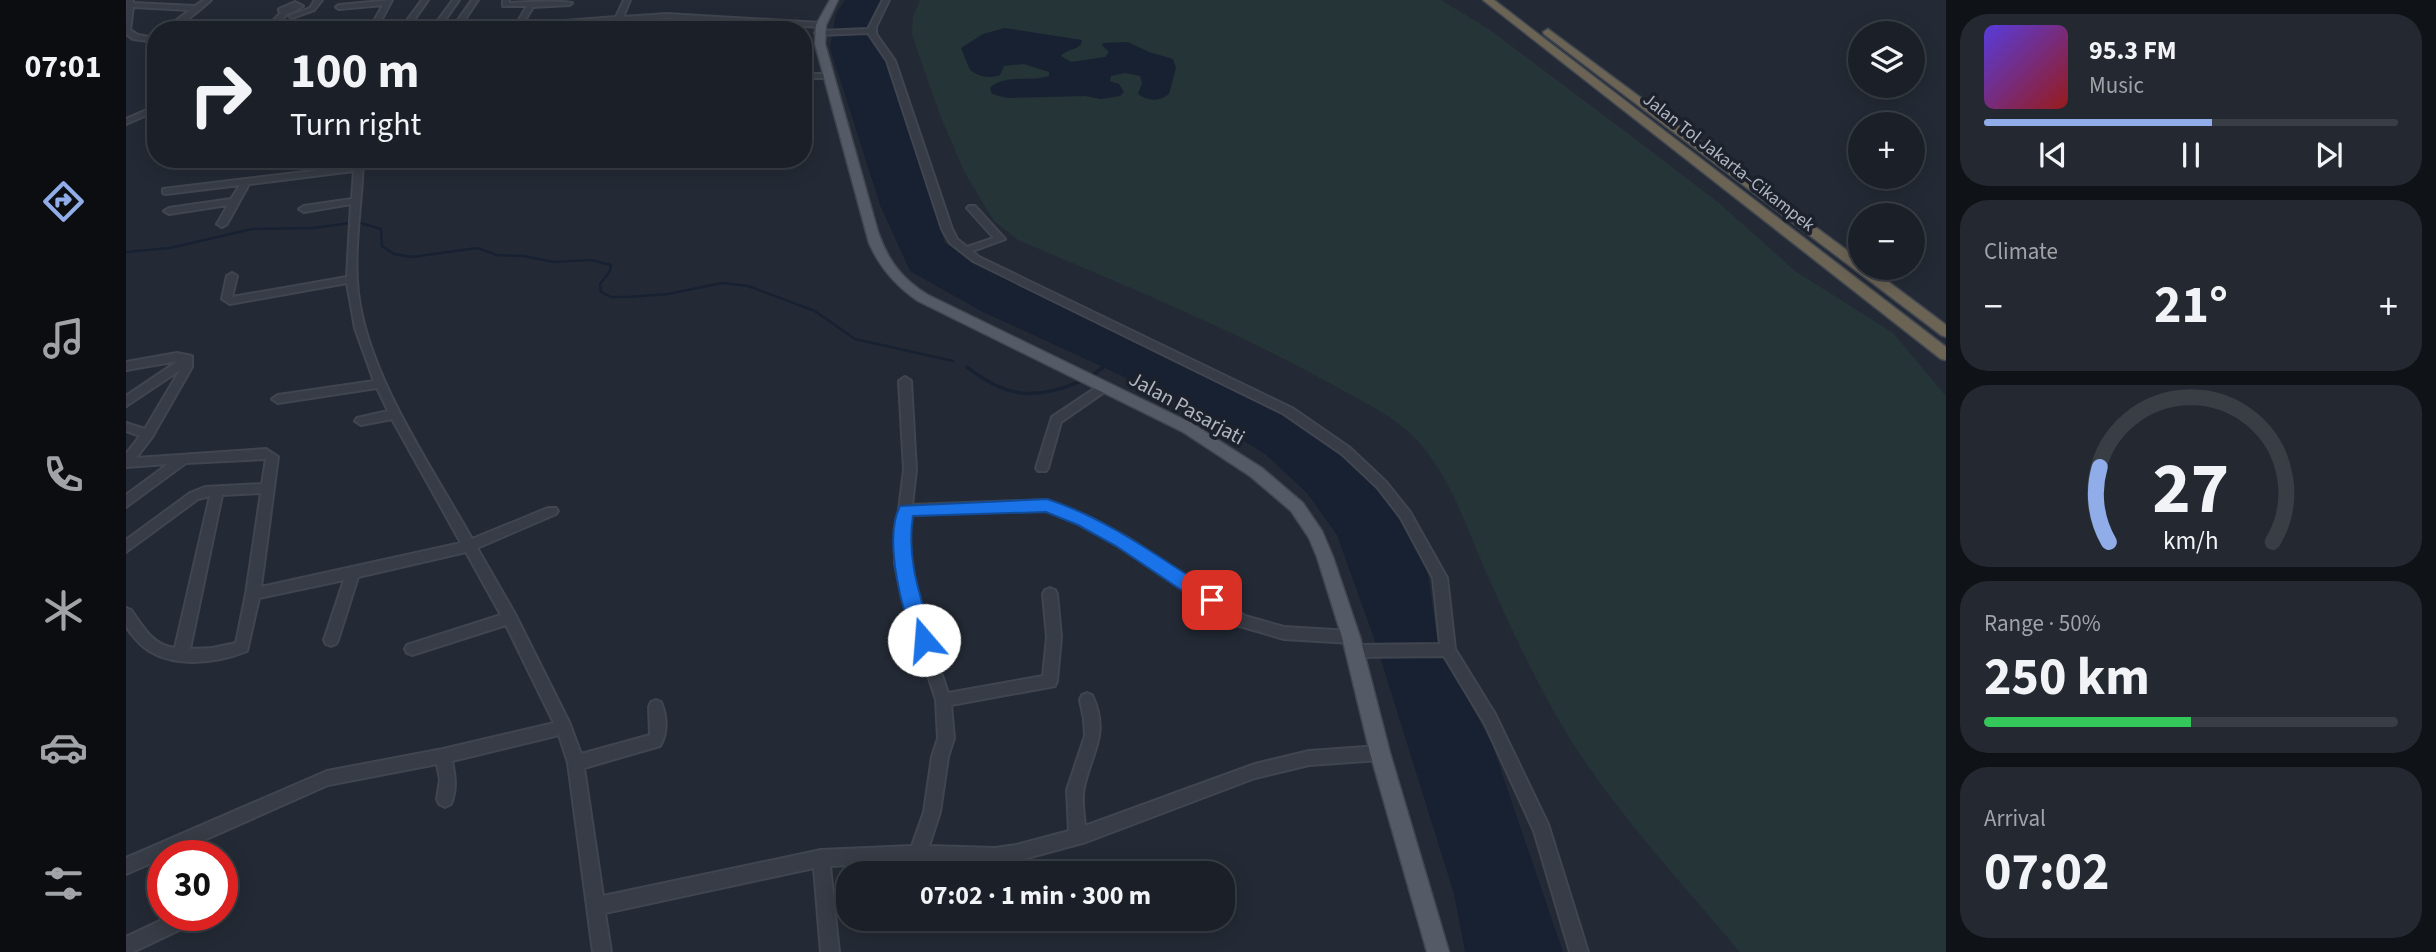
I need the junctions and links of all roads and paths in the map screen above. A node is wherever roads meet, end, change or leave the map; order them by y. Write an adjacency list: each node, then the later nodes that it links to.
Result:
1 (208, 0): 18 (street)
2 (319, 0): 19 (street)
3 (425, 0): 24 (street)
4 (456, 0): 25 (street)
5 (475, 0): 26 (street)
6 (506, 0): 16 (street)
7 (627, 0): 20 (street)
8 (834, 0): 31 (main road)
9 (886, 0): 33 (street)
10 (1488, 0): 57 (highway, Jalan Tol Jakarta–Cikampek)
11 (1506, 0): 52 (highway, Jalan Tol Jakarta–Cikampek)
12 (389, 1): 17 (street); 23 (street)
13 (543, 1): 14 (street); 16 (street)
14 (569, 3)
15 (129, 4): 18 (street); 32 (street)
16 (533, 4): 27 (street)
17 (339, 7)
18 (199, 8): 21 (street)
19 (291, 9): 22 (street)
20 (619, 18): 28 (street); 29 (street)
21 (180, 21)
22 (278, 21)
23 (377, 21)
24 (410, 21)
25 (441, 21)
26 (460, 21)
27 (522, 21)
28 (593, 21)
29 (734, 21)
30 (812, 29): 31 (street)
31 (823, 30): 33 (street); 36 (main road, Jalan Pasarjati)
32 (126, 31): 34 (street)
33 (867, 31): 51 (street)
34 (147, 37)
35 (812, 76): 36 (street)
36 (828, 76): 62 (main road, Jalan Pasarjati)
37 (147, 106): 39 (street)
38 (147, 112): 40 (street)
39 (126, 115)
40 (126, 122)
41 (329, 168): 43 (street)
42 (359, 168): 45 (street)
43 (246, 182): 44 (street); 46 (street)
44 (166, 191)
45 (356, 201): 48 (street); 54 (street)
46 (233, 202): 49 (street); 50 (street)
47 (972, 208): 51 (street)
48 (304, 209)
49 (169, 211)
50 (222, 224)
51 (964, 251): 87 (street)
52 (1848, 257)
53 (232, 276): 54 (street)
54 (352, 279): 61 (street)
55 (1878, 280): 56 (highway, Jalan Tol Jakarta–Cikampek)
56 (1946, 332)
57 (1946, 355)
58 (188, 359): 59 (street); 64 (street); 68 (street)
59 (127, 367)
60 (905, 382): 76 (street)
61 (380, 384): 63 (street); 65 (street)
62 (1102, 387): 71 (street); 85 (main road, Jalan Pasarjati)
63 (278, 399)
64 (126, 402)
65 (395, 414): 66 (street); 77 (street)
66 (361, 421)
67 (126, 427): 68 (street)
68 (148, 435): 70 (street)
69 (182, 461): 70 (street); 72 (street); 74 (street)
70 (126, 463)
71 (1042, 468)
72 (267, 488): 73 (street); 80 (street)
73 (217, 491): 78 (street); 88 (street)
74 (126, 502)
75 (552, 510): 77 (street)
76 (905, 510): 85 (street); 89 (street)
77 (469, 546): 79 (street); 83 (street)
78 (126, 547)
79 (353, 573): 80 (street); 84 (street)
80 (253, 594): 88 (street)
81 (1050, 594): 89 (street)
82 (126, 614): 88 (street)
83 (510, 618): 86 (street); 92 (street)
84 (331, 640)
85 (1353, 644): 87 (street); 93 (main road, Jalan Pasarjati)
86 (412, 649)
87 (1443, 650): 107 (street)
88 (181, 655)
89 (943, 700): 98 (street)
90 (1087, 700): 97 (street)
91 (656, 707): 95 (street)
92 (564, 727): 94 (street); 95 (street)
93 (1380, 753): 97 (street); 106 (main road, Jalan Pasarjati)
94 (443, 756): 96 (street); 100 (street)
95 (576, 763): 101 (street)
96 (445, 799)
97 (1077, 837): 98 (street)
98 (918, 854): 99 (street)
99 (821, 858): 101 (street); 105 (street)
100 (126, 866)
101 (596, 906): 104 (street)
102 (158, 931): 103 (street)
103 (126, 946)
104 (602, 952)
105 (830, 952)
106 (1438, 952)
107 (1579, 952)

